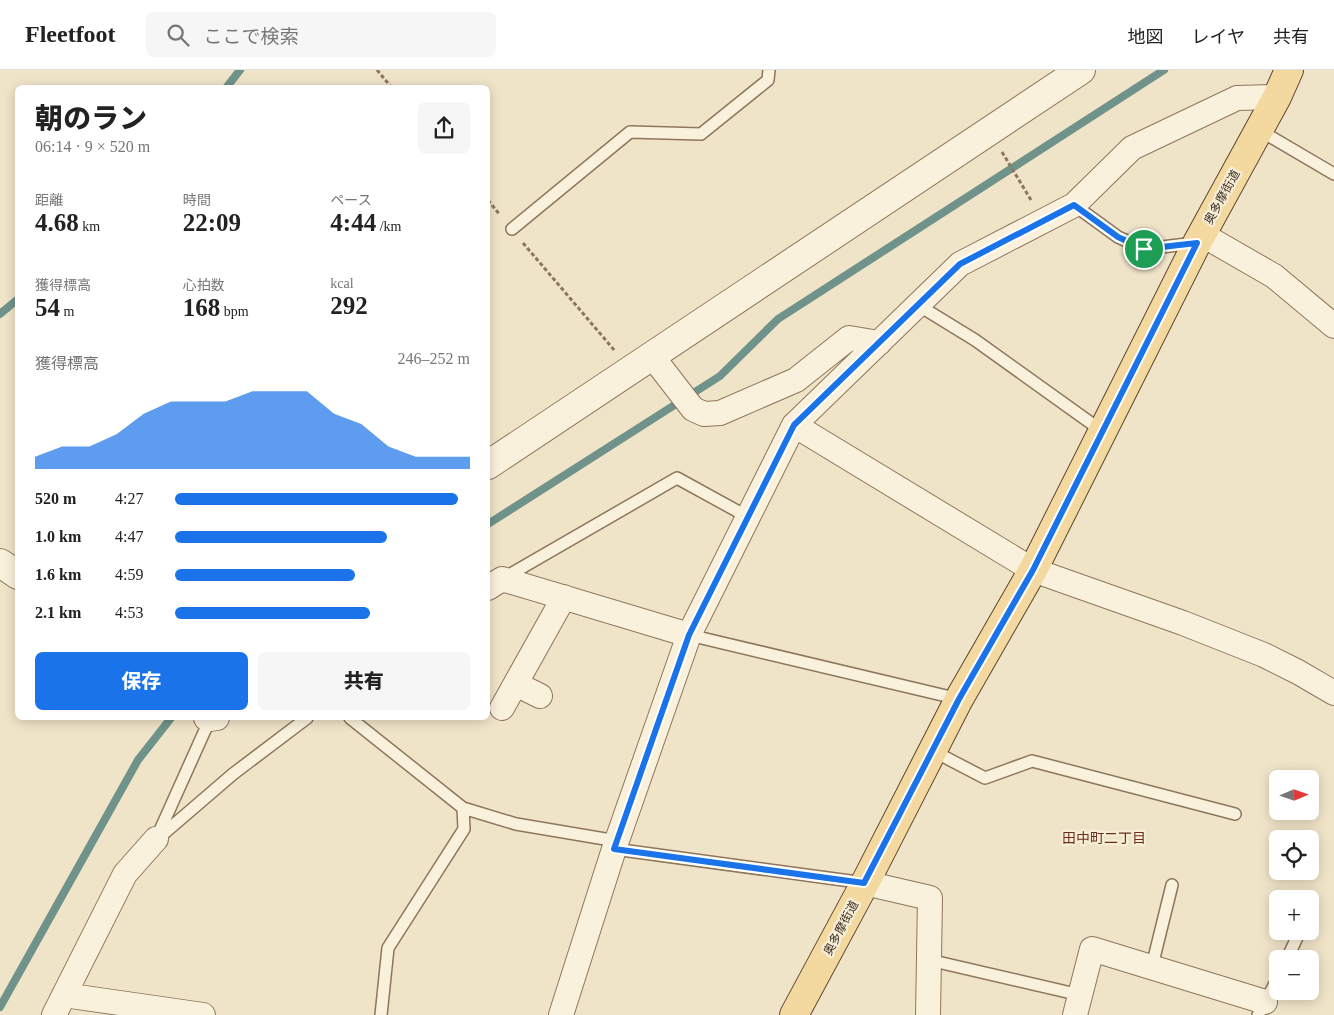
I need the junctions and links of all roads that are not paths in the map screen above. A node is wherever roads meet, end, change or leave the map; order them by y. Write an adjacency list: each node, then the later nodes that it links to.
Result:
1 (769, 70): 8 (lane)
2 (1081, 70): 13 (street)
3 (1290, 70): 4 (main road, 奥多摩街道)
4 (1277, 97): 5 (main road, 奥多摩街道); 7 (street)
5 (1259, 130): 6 (lane); 9 (main road, 奥多摩街道)
6 (1334, 174)
7 (1074, 205): 9 (lane); 10 (street)
8 (512, 229)
9 (1199, 238): 11 (street); 15 (main road, 奥多摩街道)
10 (918, 305): 12 (street); 15 (lane)
11 (1334, 326)
12 (879, 343): 13 (street); 14 (street)
13 (641, 363): 16 (street)
14 (794, 425): 17 (street); 19 (street)
15 (1102, 432): 19 (main road, 奥多摩街道)
16 (490, 465)
17 (748, 517): 21 (lane); 23 (street)
18 (0, 563): 20 (street)
19 (1033, 570): 25 (street); 27 (main road, 奥多摩街道)
20 (15, 572)
21 (495, 584): 22 (street)
22 (564, 597): 23 (street); 24 (street)
23 (689, 635): 27 (lane); 36 (street)
24 (516, 684): 26 (street); 28 (street)
25 (1334, 693)
26 (540, 696)
27 (959, 699): 32 (main road, 奥多摩街道)
28 (502, 708)
29 (210, 720): 35 (lane)
30 (304, 720): 35 (lane)
31 (353, 720): 33 (lane)
32 (932, 751): 34 (lane); 37 (main road, 奥多摩街道)
33 (463, 808): 36 (lane); 46 (lane)
34 (1235, 814)
35 (153, 842): 42 (street)
36 (615, 845): 37 (lane); 47 (street)
37 (864, 883): 39 (street); 48 (main road, 奥多摩街道)
38 (1172, 885): 40 (lane)
39 (929, 960): 43 (lane); 49 (street)
40 (1152, 966): 43 (street); 44 (street)
41 (1269, 995): 44 (lane)
42 (59, 1005): 45 (street)
43 (1077, 1005)
44 (1262, 1009)
45 (203, 1015)
46 (381, 1015)
47 (561, 1015)
48 (794, 1015)
49 (928, 1015)

